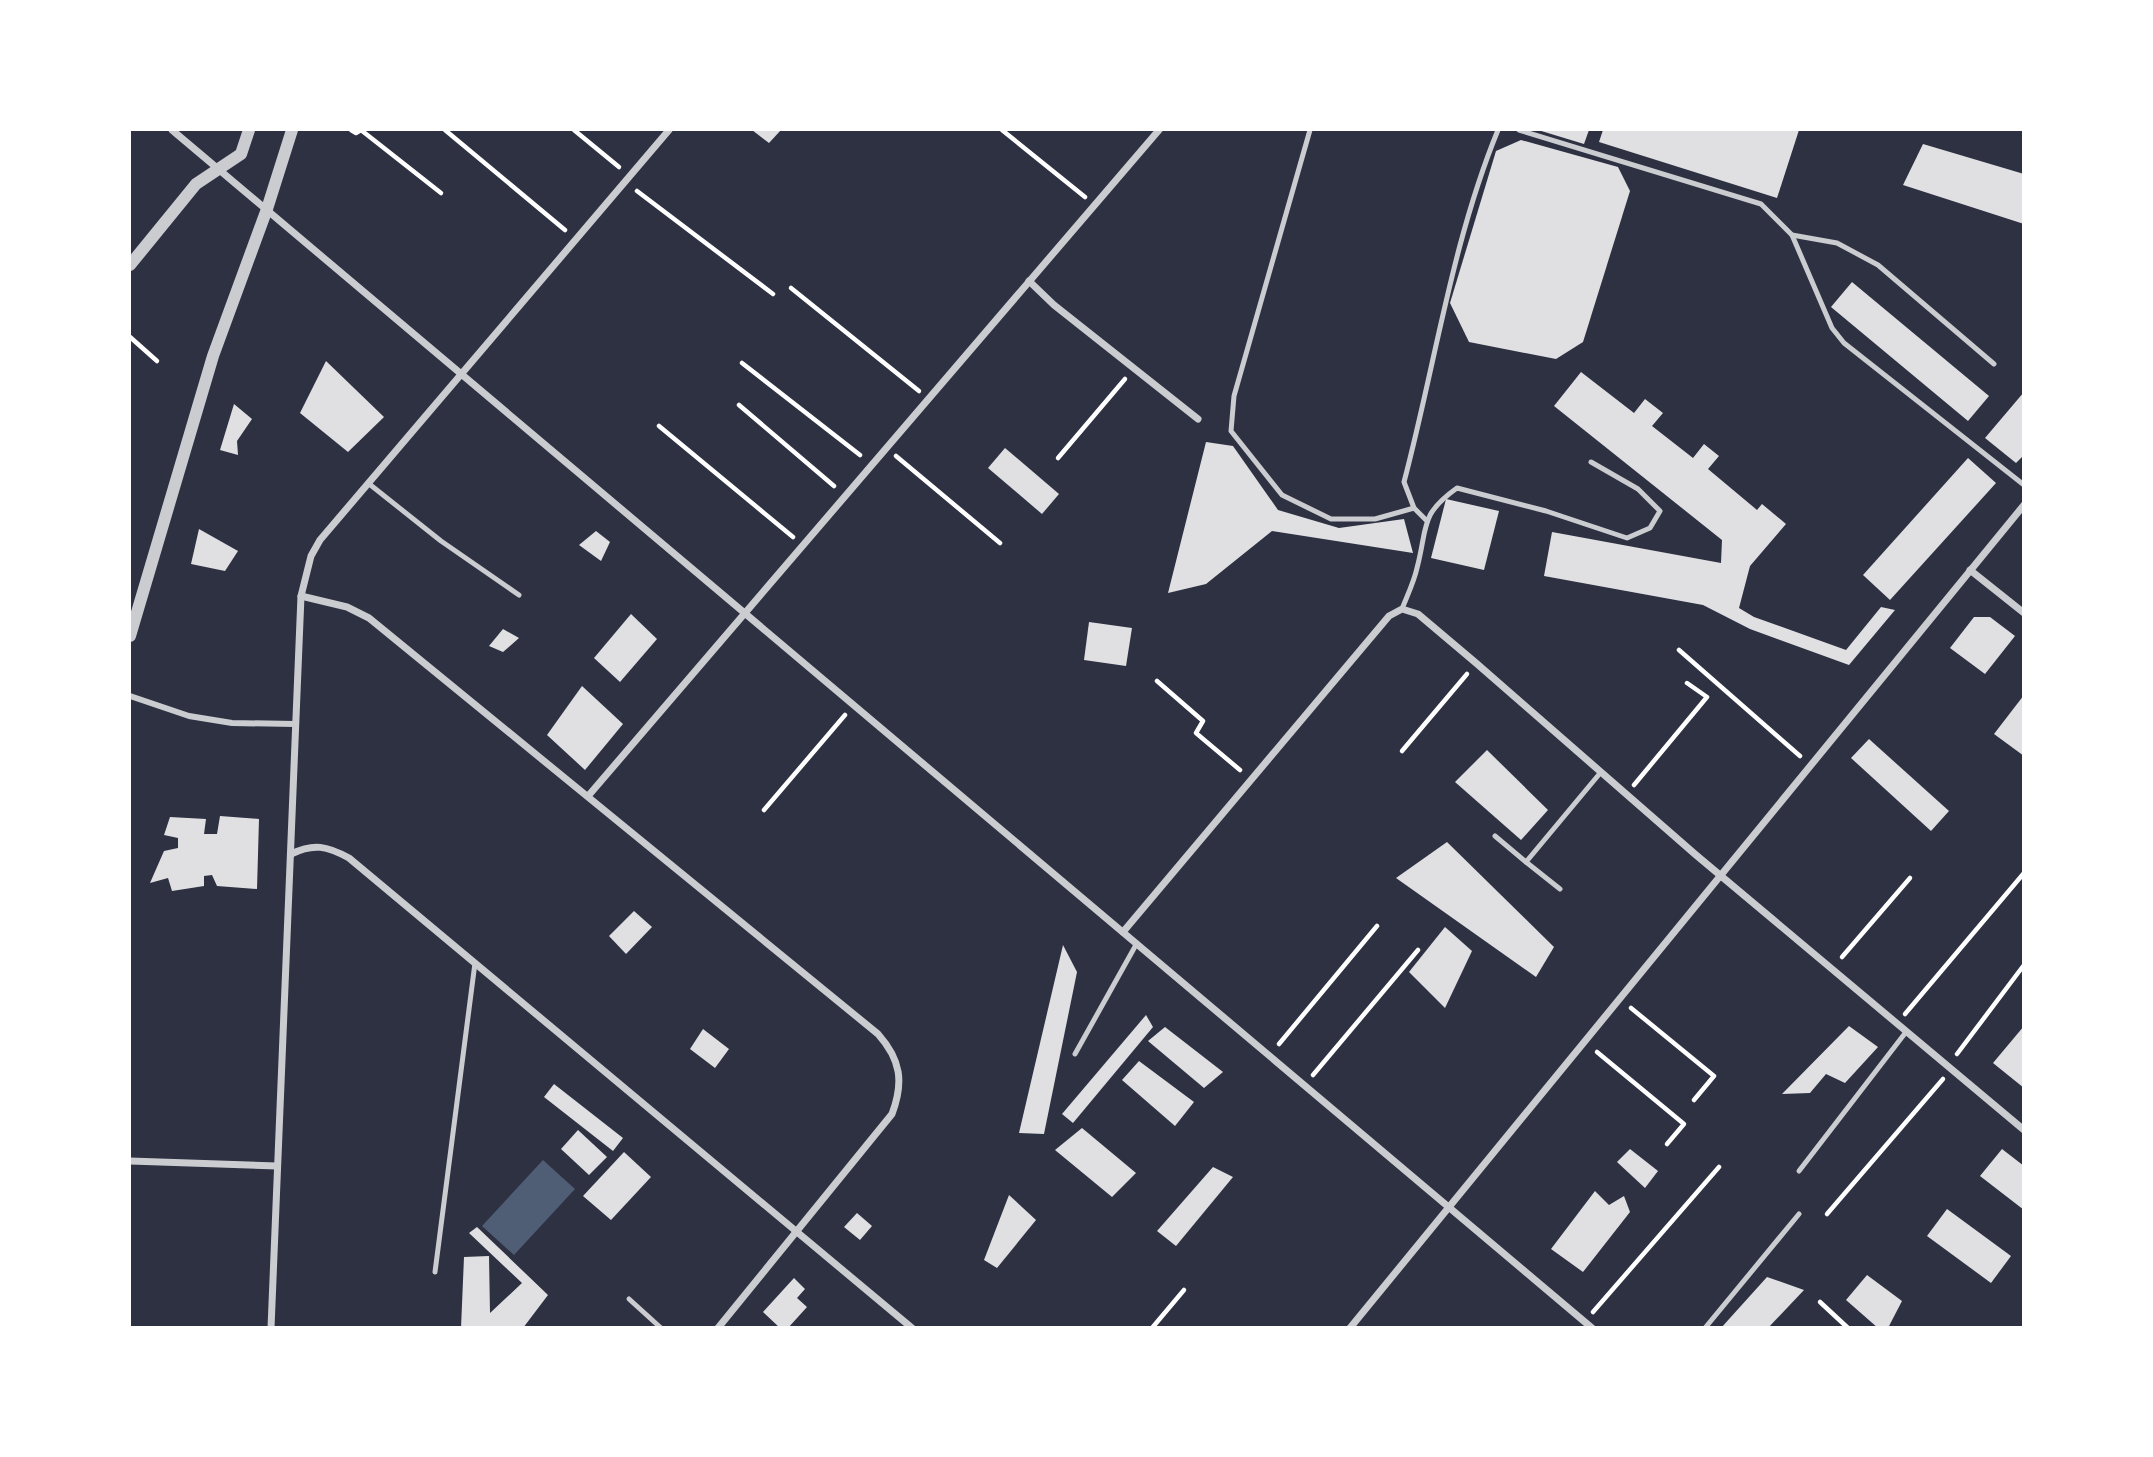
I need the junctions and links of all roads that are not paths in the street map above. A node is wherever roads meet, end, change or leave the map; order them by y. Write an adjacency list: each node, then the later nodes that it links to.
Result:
1 (172, 130): 9 (street)
2 (249, 130): 9 (street)
3 (292, 130): 10 (street)
4 (669, 130): 15 (street)
5 (1159, 130): 13 (street)
6 (1310, 130): 21 (lane)
7 (1498, 130): 21 (lane)
8 (1519, 130): 11 (lane)
9 (219, 170): 10 (street); 12 (street)
10 (267, 209): 15 (street); 29 (street)
11 (1792, 235): 14 (lane); 19 (lane)
12 (130, 265)
13 (1029, 281): 16 (street); 27 (street)
14 (1994, 364)
15 (461, 373): 18 (street); 27 (street)
16 (1198, 419)
17 (1591, 462): 22 (lane)
18 (368, 483): 24 (lane); 25 (street)
19 (2024, 485)
20 (2024, 505): 23 (street)
21 (1415, 508): 22 (lane)
22 (1426, 520): 26 (lane)
23 (1970, 570): 28 (street); 37 (street)
24 (520, 595)
25 (301, 596): 31 (street); 33 (street)
26 (1402, 610): 32 (street); 39 (street)
27 (745, 613): 33 (street); 39 (street)
28 (2024, 613)
29 (130, 636)
30 (130, 696): 31 (street)
31 (295, 724): 35 (street)
32 (1601, 772): 36 (lane); 37 (street)
33 (589, 795): 50 (street)
34 (1495, 836): 36 (lane)
35 (291, 854): 41 (street); 46 (street)
36 (1526, 862): 38 (lane)
37 (1720, 876): 42 (street); 48 (street)
38 (1560, 889)
39 (1123, 932): 40 (street)
40 (1136, 943): 43 (lane); 48 (street)
41 (475, 963): 50 (street); 51 (lane)
42 (1906, 1032): 44 (street); 47 (lane)
43 (1074, 1054)
44 (2024, 1130)
45 (130, 1161): 46 (street)
46 (276, 1166): 54 (street)
47 (1799, 1171)
48 (1449, 1207): 53 (street); 58 (street)
49 (1799, 1214): 59 (lane)
50 (798, 1231): 56 (street); 57 (street)
51 (435, 1272)
52 (628, 1299): 55 (lane)
53 (1588, 1325)
54 (271, 1328)
55 (661, 1328)
56 (718, 1328)
57 (912, 1328)
58 (1350, 1328)
59 (1705, 1328)

